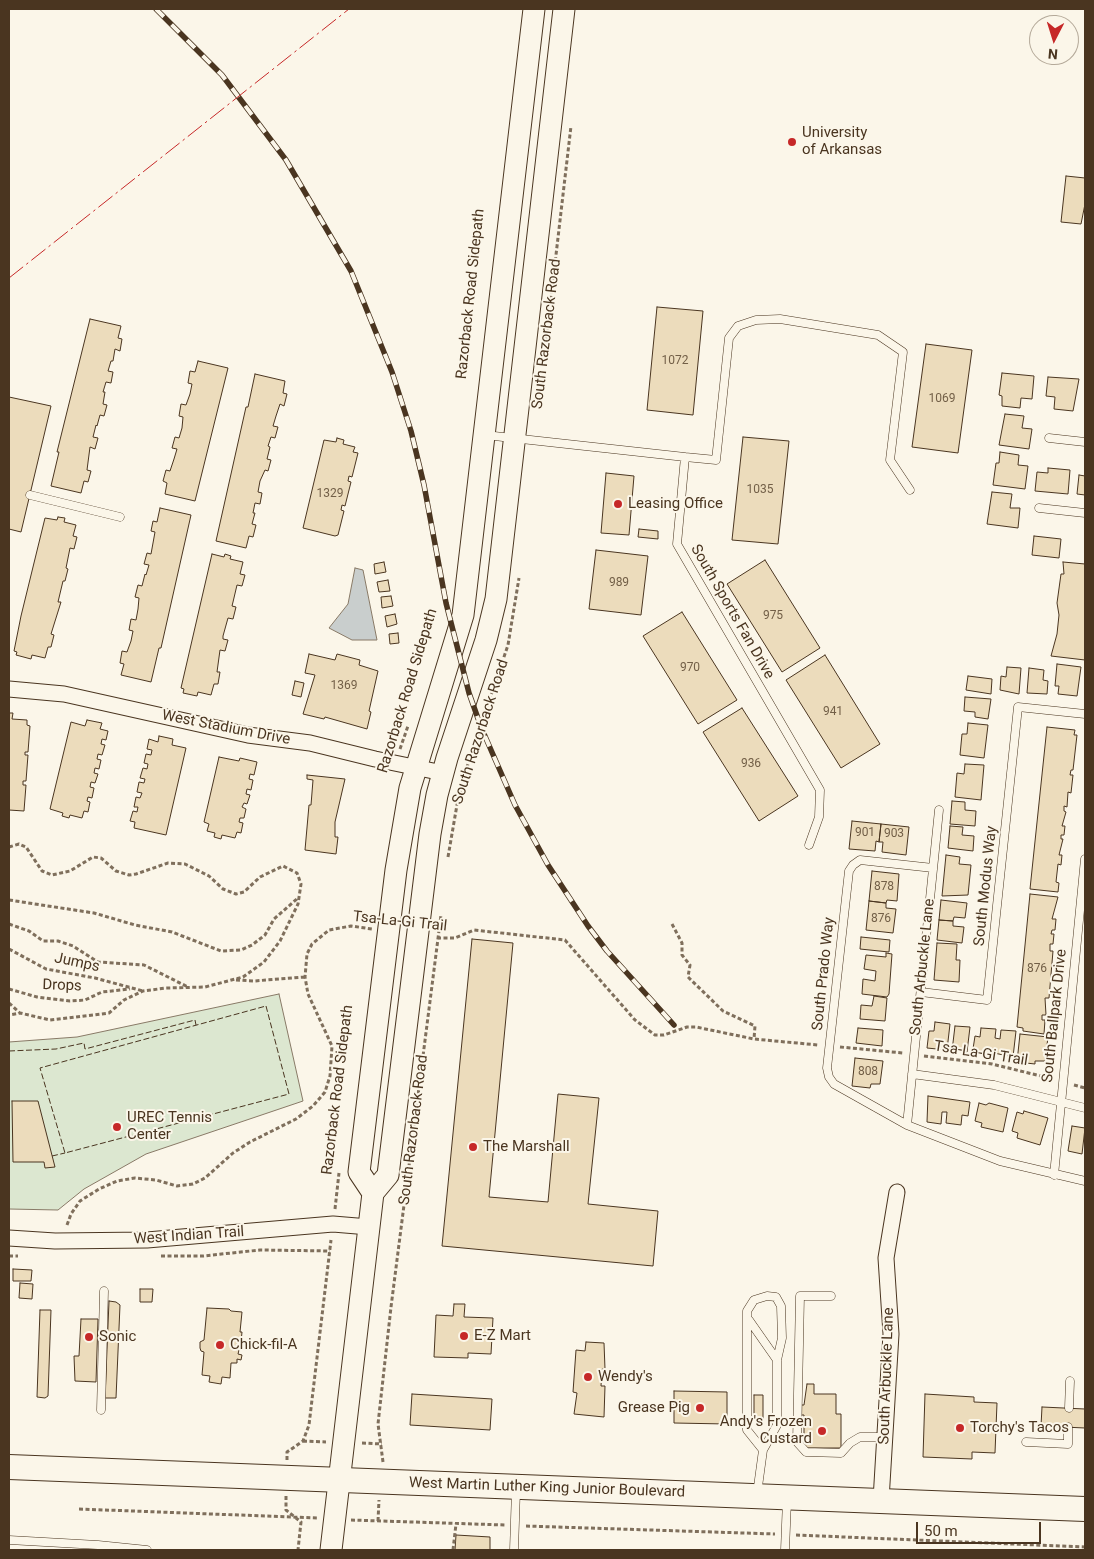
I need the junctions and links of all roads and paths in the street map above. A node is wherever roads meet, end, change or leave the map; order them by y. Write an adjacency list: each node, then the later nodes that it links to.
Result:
1 (534, 9): 5 (main road)
2 (564, 9): 6 (main road, South Razorback Road)
3 (571, 125): 4 (path, South Razorback Road)
4 (544, 361)
5 (485, 435): 6 (lane); 19 (main road)
6 (515, 438): 9 (lane); 20 (main road, South Razorback Road)
7 (1049, 438): 8 (lane)
8 (1085, 442)
9 (685, 457): 10 (lane); 22 (lane, South Sports Fan Drive)
10 (910, 490)
11 (30, 495): 14 (lane)
12 (1039, 508): 13 (lane)
13 (1085, 513)
14 (120, 517)
15 (519, 577): 25 (path, South Razorback Road)
16 (9, 688): 19 (street, West Stadium Drive)
17 (1085, 714): 42 (lane, South Modus Way)
18 (408, 724): 19 (path, Razorback Road Sidepath)
19 (406, 765): 20 (street, West Stadium Drive); 33 (main road)
20 (443, 773): 34 (main road, South Razorback Road)
21 (939, 810): 26 (lane, South Arbuckle Lane)
22 (809, 845)
23 (9, 847): 27 (path)
24 (1085, 859): 50 (lane, South Ballpark Drive)
25 (447, 865)
26 (933, 868): 42 (lane, South Arbuckle Lane); 47 (lane, South Prado Way)
27 (298, 898): 28 (path); 38 (path)
28 (9, 900)
29 (441, 912): 34 (path, South Razorback Road)
30 (371, 920): 33 (path)
31 (9, 924): 39 (path)
32 (672, 924): 46 (path)
33 (379, 930): 35 (path); 37 (path, Tsa-La-Gi Trail); 59 (main road)
34 (428, 937): 46 (path, Tsa-La-Gi Trail); 59 (main road, South Razorback Road); 79 (path, South Razorback Road)
35 (368, 939)
36 (9, 949): 41 (path, Jumps)
37 (305, 977): 38 (path); 63 (path, Tsa-La-Gi Trail)
38 (236, 980): 39 (path)
39 (189, 987): 41 (path)
40 (9, 989): 41 (path, Drops)
41 (143, 991): 44 (path)
42 (921, 992): 48 (lane, South Arbuckle Lane)
43 (9, 1003): 44 (path)
44 (20, 1013): 45 (path)
45 (9, 1015)
46 (755, 1037): 47 (path, Tsa-La-Gi Trail)
47 (830, 1046): 48 (path, Tsa-La-Gi Trail); 54 (lane, South Prado Way)
48 (914, 1054): 49 (lane, South Arbuckle Lane); 50 (path, Tsa-La-Gi Trail)
49 (912, 1074): 52 (lane); 54 (lane, South Arbuckle Lane)
50 (1062, 1082): 51 (path, Tsa-La-Gi Trail); 52 (lane, South Ballpark Drive)
51 (1085, 1088)
52 (1061, 1102): 53 (lane); 56 (lane, South Ballpark Drive)
53 (1085, 1108)
54 (907, 1124): 56 (lane, South Prado Way)
55 (340, 1165): 60 (path, Razorback Road Sidepath)
56 (1054, 1175): 57 (lane, South Prado Way)
57 (1085, 1181)
58 (897, 1192): 74 (street, South Arbuckle Lane)
59 (373, 1193): 61 (main road)
60 (333, 1224): 61 (street, West Indian Trail); 63 (street, West Indian Trail); 64 (path, Razorback Road Sidepath)
61 (369, 1227): 84 (main road)
62 (9, 1238): 63 (street, West Indian Trail)
63 (67, 1241)
64 (330, 1252): 65 (path); 75 (path, Razorback Road Sidepath)
65 (156, 1256)
66 (104, 1291): 72 (lane)
67 (831, 1296): 74 (lane)
68 (749, 1320): 69 (lane); 69 (lane); 80 (lane)
69 (777, 1360): 80 (lane)
70 (1070, 1380): 71 (lane)
71 (1069, 1408)
72 (101, 1410)
73 (1068, 1428): 77 (lane)
74 (885, 1437): 88 (street, South Arbuckle Lane)
75 (303, 1442): 76 (path); 82 (path)
76 (314, 1442)
77 (1026, 1442)
78 (372, 1444): 79 (path)
79 (382, 1444): 81 (path, South Razorback Road)
80 (763, 1450): 86 (lane)
81 (384, 1455)
82 (287, 1458)
83 (9, 1467): 84 (main road, West Martin Luther King Junior Boulevard)
84 (340, 1480): 85 (main road, West Martin Luther King Junior Boulevard); 104 (main road)
85 (517, 1487): 86 (main road, West Martin Luther King Junior Boulevard); 98 (lane)
86 (757, 1496): 87 (main road, West Martin Luther King Junior Boulevard)
87 (787, 1497): 88 (main road, West Martin Luther King Junior Boulevard); 99 (lane)
88 (880, 1500): 92 (main road, West Martin Luther King Junior Boulevard)
89 (286, 1502): 93 (path)
90 (378, 1505): 96 (path)
91 (79, 1509): 93 (path)
92 (1085, 1509)
93 (293, 1516): 94 (path); 103 (path)
94 (306, 1517)
95 (359, 1520): 96 (path)
96 (378, 1521): 97 (path)
97 (456, 1524): 98 (path); 105 (path)
98 (515, 1526): 99 (path); 106 (lane)
99 (786, 1535): 101 (path); 107 (lane)
100 (9, 1540): 102 (lane)
101 (1085, 1547)
102 (147, 1550)
103 (298, 1550)
104 (331, 1550)
105 (453, 1550)
106 (514, 1550)
107 (785, 1550)

